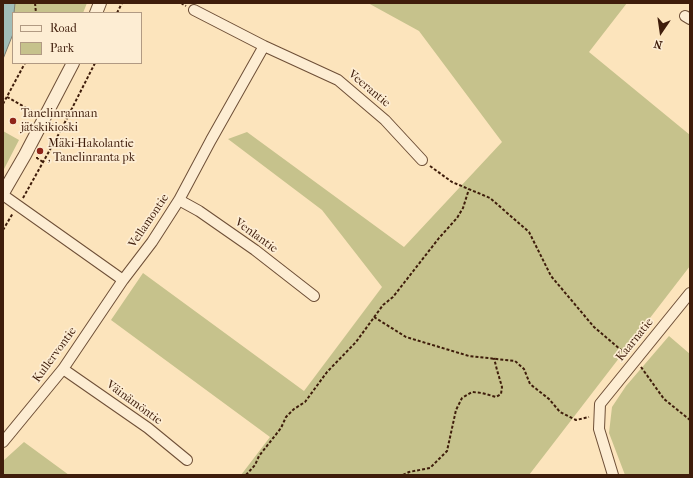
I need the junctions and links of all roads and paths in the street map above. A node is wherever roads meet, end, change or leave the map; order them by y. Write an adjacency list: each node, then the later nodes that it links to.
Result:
1 (122, 3): 3 (path)
2 (194, 10): 4 (street, Veerantie)
3 (118, 12)
4 (264, 46): 10 (street, Veerantie); 14 (street, Vellamontie)
5 (24, 64): 8 (path)
6 (72, 64): 13 (street)
7 (94, 64): 11 (path)
8 (3, 104)
9 (40, 151): 11 (path)
10 (422, 160): 12 (path)
11 (43, 162): 15 (path)
12 (469, 189): 20 (path); 22 (path)
13 (3, 194): 15 (street)
14 (179, 200): 17 (street, Vellamontie); 19 (street, Venlantie)
15 (18, 206): 16 (path); 17 (street)
16 (3, 230)
17 (123, 280): 23 (street, Kullervontie)
18 (690, 293): 22 (street, Kaarnatie)
19 (314, 296)
20 (374, 317): 21 (path); 28 (path)
21 (494, 358): 24 (path); 29 (path)
22 (635, 361): 24 (street, Kaarnatie); 25 (path)
23 (63, 369): 26 (street, Kullervontie); 27 (street, Väinämöntie)
24 (599, 409): 30 (street)
25 (690, 420)
26 (3, 442)
27 (187, 460)
28 (246, 475)
29 (403, 475)
30 (613, 475)

